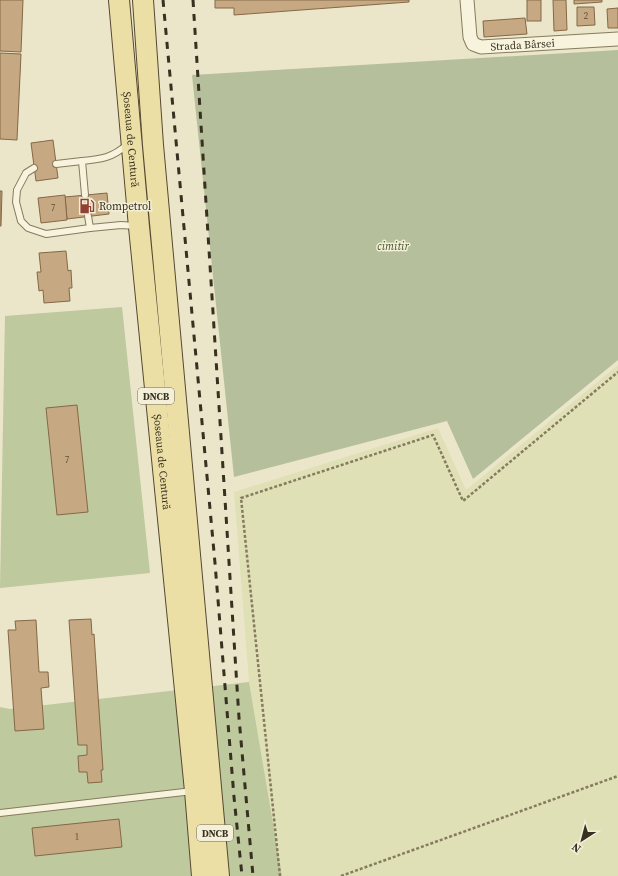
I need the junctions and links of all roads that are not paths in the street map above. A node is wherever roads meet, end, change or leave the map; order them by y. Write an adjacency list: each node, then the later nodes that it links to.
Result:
1 (119, 0): 5 (main road, Șoseaua de Centură / DNCB)
2 (143, 0): 16 (main road, Șoseaua de Centură / DNCB)
3 (467, 0): 4 (street, Strada Bârsei)
4 (618, 39)
5 (132, 141): 6 (lane); 11 (main road, Șoseaua de Centură / DNCB)
6 (82, 161): 7 (lane); 9 (lane)
7 (56, 164)
8 (34, 168): 12 (lane)
9 (85, 195)
10 (88, 216): 12 (lane)
11 (139, 227): 12 (lane); 13 (main road, Șoseaua de Centură / DNCB)
12 (90, 228)
13 (195, 791): 14 (lane); 15 (main road, Șoseaua de Centură / DNCB)
14 (0, 813)
15 (202, 876)
16 (219, 876)

